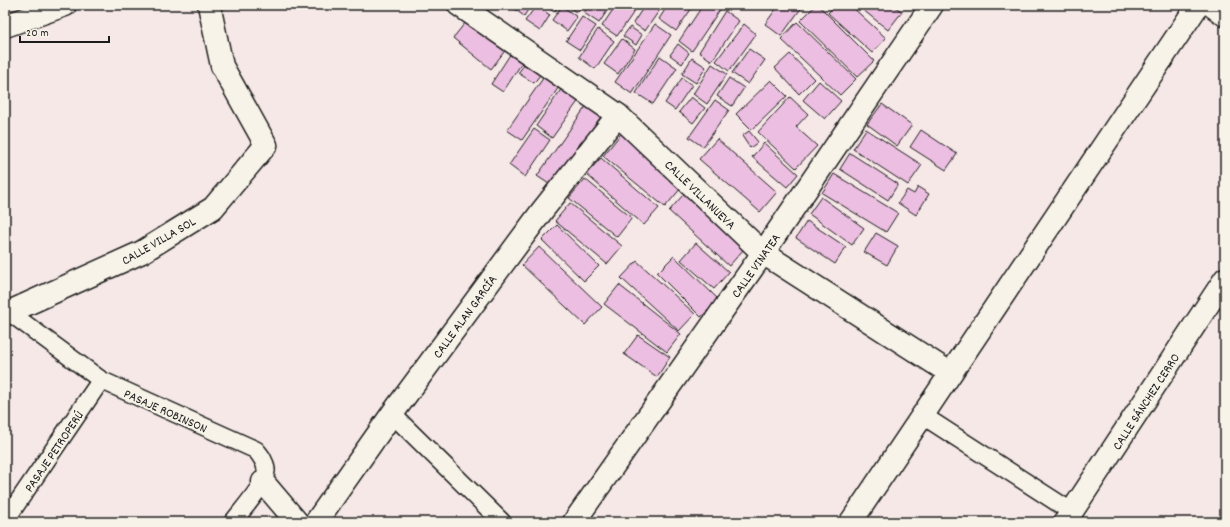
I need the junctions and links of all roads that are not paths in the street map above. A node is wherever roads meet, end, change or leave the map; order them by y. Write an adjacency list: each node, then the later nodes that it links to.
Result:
1 (65, 5): 8 (street)
2 (209, 5): 12 (street, CALLE VILLA SOL)
3 (459, 5): 9 (street, CALLE VILLANUEVA)
4 (1198, 5): 13 (street)
5 (1206, 5): 7 (lane)
6 (925, 8): 10 (street, CALLE VINATEA)
7 (1225, 18)
8 (5, 26)
9 (618, 115): 10 (street, CALLE VILLANUEVA); 15 (street, CALLE ALAN GARCÍA)
10 (763, 253): 13 (street, CALLE VILLANUEVA); 24 (street, CALLE VINATEA)
11 (1225, 279): 18 (street, CALLE SÁNCHEZ CERRO)
12 (7, 313): 14 (lane, PASAJE ROBINSON)
13 (950, 373): 16 (street)
14 (101, 380): 17 (lane, PASAJE ROBINSON); 19 (lane, PASAJE PETROPERÚ)
15 (392, 414): 22 (street, CALLE ALAN GARCÍA); 23 (lane)
16 (922, 416): 18 (lane); 25 (street)
17 (263, 482): 20 (lane); 21 (street)
18 (1068, 517)
19 (5, 521)
20 (233, 522)
21 (297, 522)
22 (316, 522)
23 (502, 522)
24 (574, 522)
25 (851, 522)

